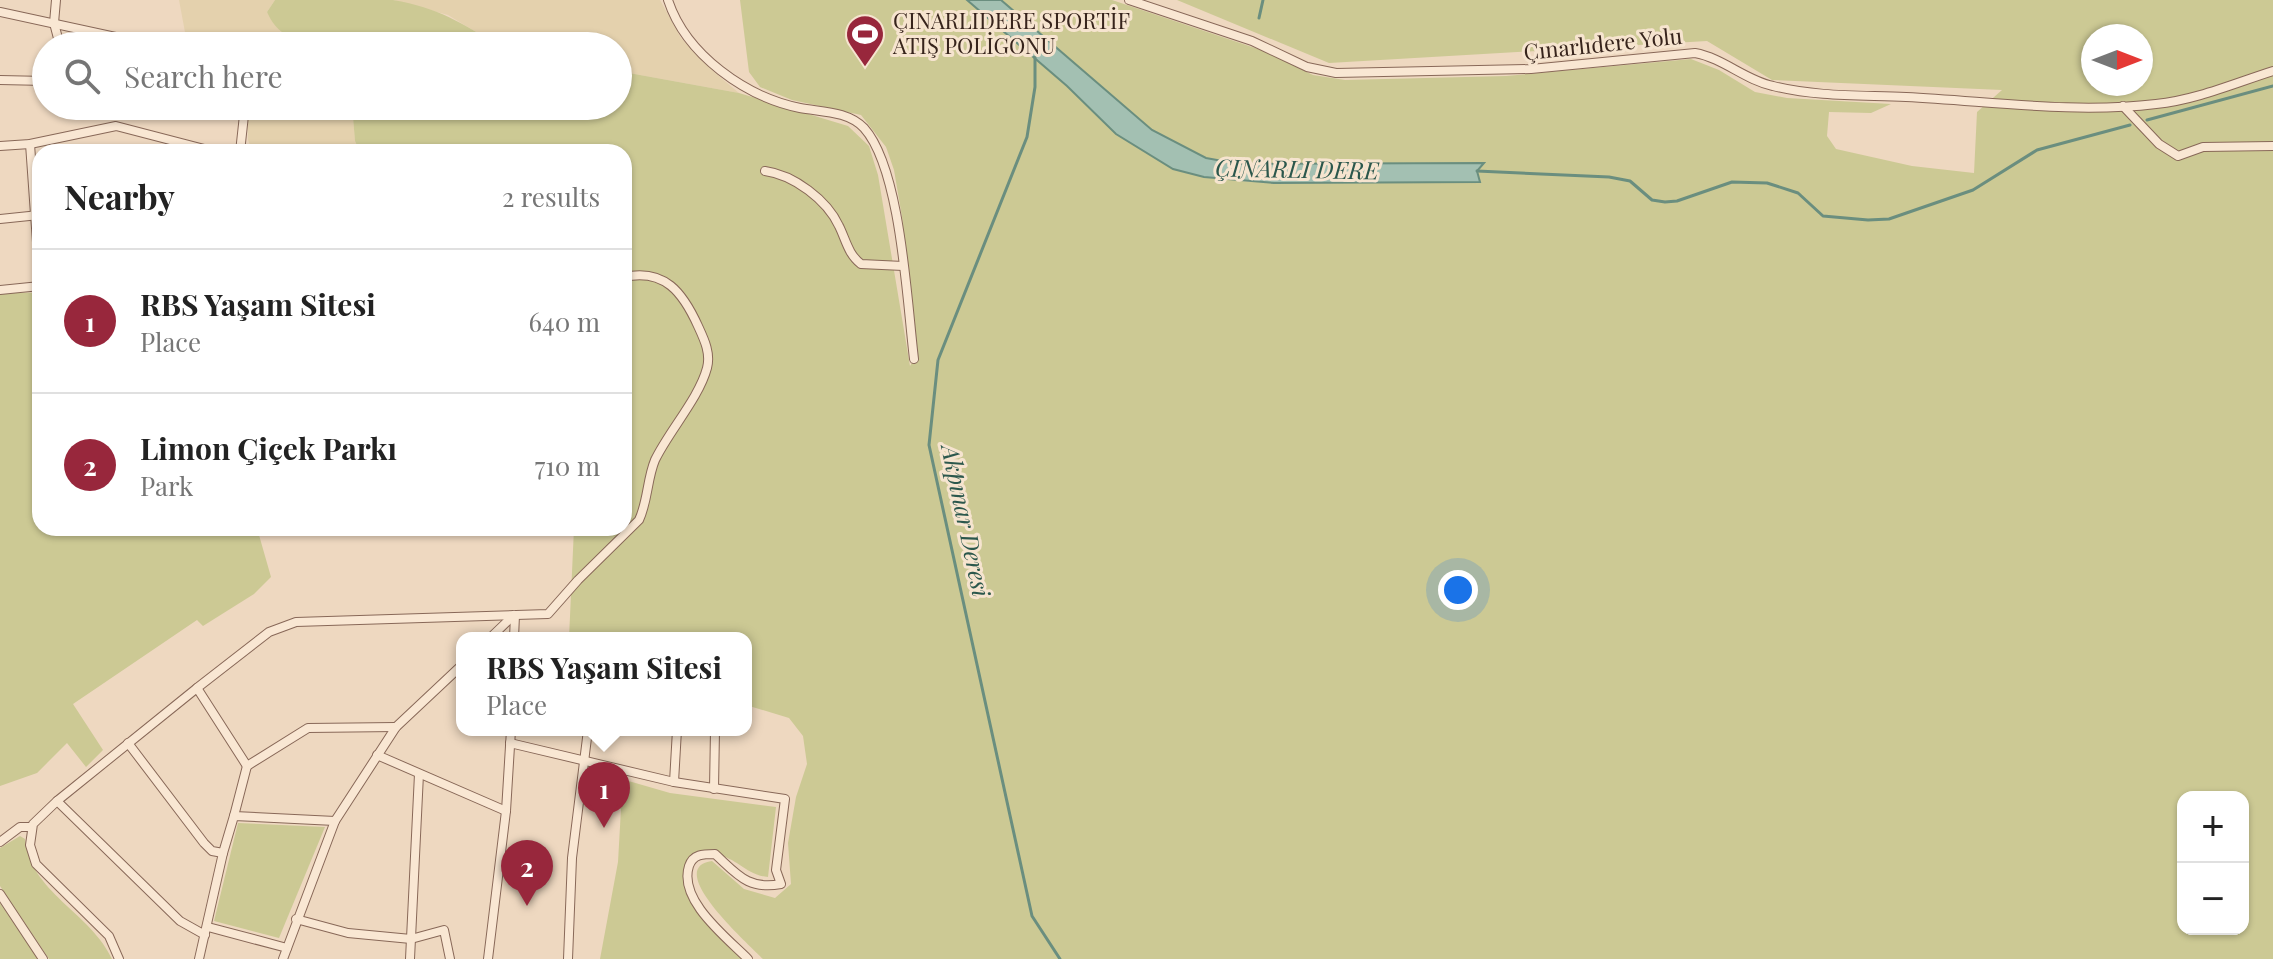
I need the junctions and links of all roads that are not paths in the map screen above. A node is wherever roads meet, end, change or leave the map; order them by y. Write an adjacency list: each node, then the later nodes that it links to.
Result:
1 (56, 0): 5 (street)
2 (668, 0): 22 (street)
3 (1129, 0): 11 (street, Çınarlıdere Yolu)
4 (0, 12): 5 (street)
5 (54, 23): 6 (street); 7 (street)
6 (56, 32)
7 (94, 32)
8 (2273, 71): 11 (street, Çınarlıdere Yolu)
9 (0, 80): 10 (street)
10 (32, 81)
11 (2123, 106): 17 (street)
12 (243, 120): 15 (street)
13 (30, 144): 14 (street); 16 (street); 18 (street)
14 (185, 144)
15 (241, 144)
16 (0, 146)
17 (2273, 146)
18 (32, 162)
19 (765, 171): 22 (street)
20 (32, 216): 21 (street)
21 (0, 219)
22 (903, 266): 26 (street)
23 (632, 276): 27 (street)
24 (32, 286): 25 (street)
25 (0, 290)
26 (914, 359)
27 (632, 527)
28 (623, 536): 29 (street)
29 (515, 614): 30 (street); 31 (street); 33 (street)
30 (496, 632)
31 (514, 632)
32 (456, 671): 34 (street)
33 (197, 688): 39 (street); 43 (street)
34 (396, 727): 41 (street); 43 (street)
35 (511, 736): 40 (street)
36 (587, 736): 42 (street)
37 (677, 736): 45 (street)
38 (715, 736): 46 (street)
39 (128, 743): 47 (street); 53 (street)
40 (510, 743): 42 (street); 48 (street)
41 (377, 755): 44 (street); 50 (street)
42 (584, 762): 45 (street); 66 (street)
43 (247, 766): 49 (street)
44 (419, 774): 48 (street); 57 (street)
45 (674, 782): 46 (street)
46 (714, 789): 67 (street)
47 (57, 801): 51 (street); 56 (street)
48 (506, 811): 65 (street)
49 (234, 816): 50 (street); 53 (street)
50 (335, 821): 55 (street)
51 (32, 827): 52 (street); 60 (street)
52 (0, 842)
53 (223, 853): 56 (street)
54 (0, 894): 59 (street)
55 (296, 919): 57 (street); 58 (street)
56 (206, 931): 58 (street); 61 (street)
57 (411, 939): 63 (street); 64 (street)
58 (287, 948): 62 (street)
59 (43, 959)
60 (119, 959)
61 (199, 959)
62 (283, 959)
63 (410, 959)
64 (450, 959)
65 (488, 959)
66 (568, 959)
67 (748, 959)

